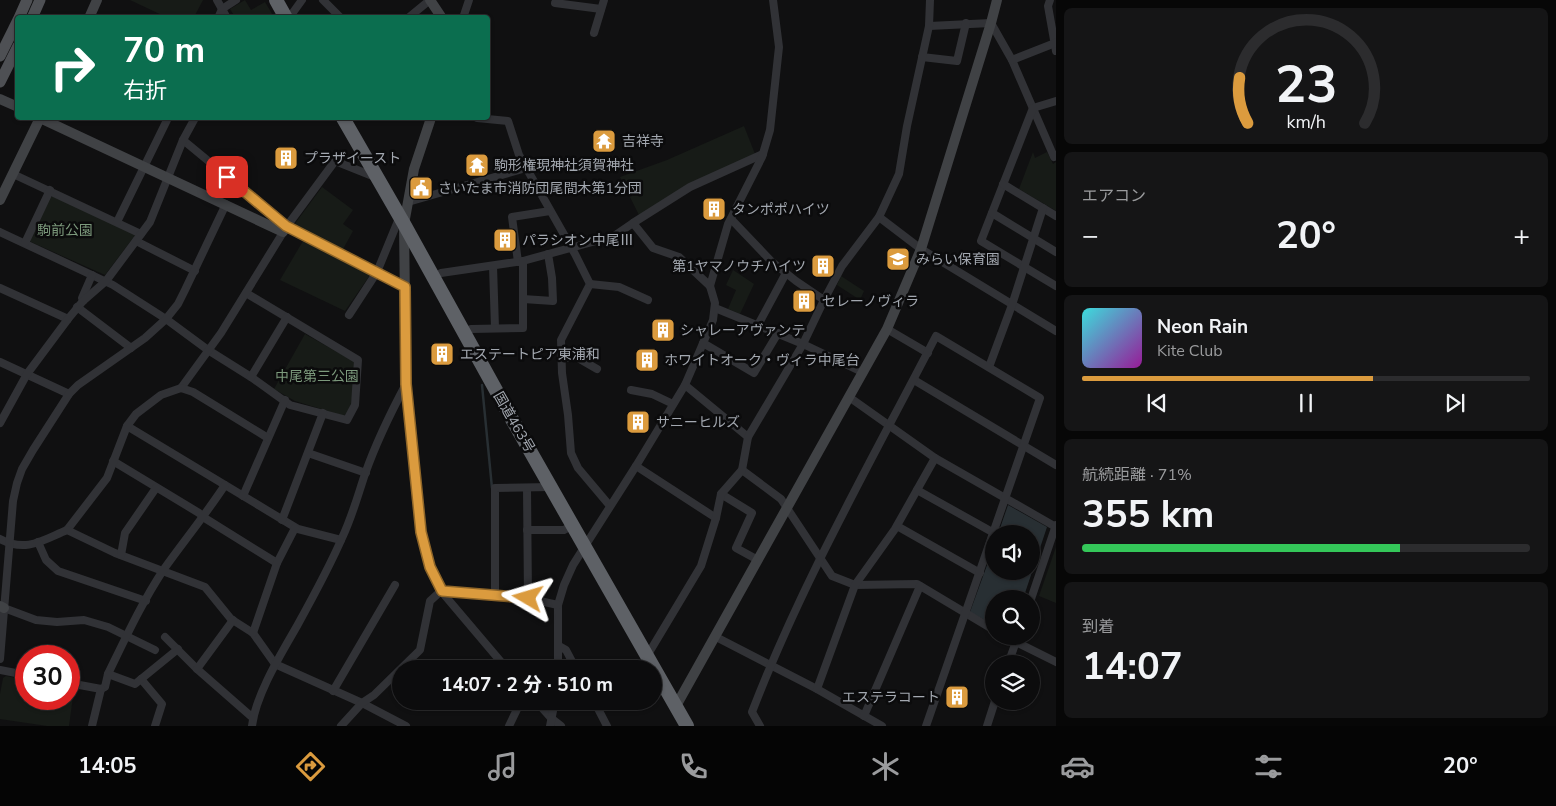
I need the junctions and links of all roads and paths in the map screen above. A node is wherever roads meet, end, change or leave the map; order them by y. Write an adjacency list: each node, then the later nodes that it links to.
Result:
1 (27, 0): 20 (main road)
2 (40, 0): 21 (main road)
3 (97, 0): 22 (street)
4 (216, 0): 18 (street)
5 (236, 0): 18 (street)
6 (276, 0): 25 (highway)
7 (302, 0): 26 (street)
8 (323, 0): 27 (street)
9 (430, 0): 28 (street); 29 (street)
10 (469, 0): 30 (street)
11 (604, 0): 19 (street)
12 (763, 0): 16 (street)
13 (930, 0): 34 (street)
14 (997, 0): 32 (street)
15 (1050, 0): 36 (street)
16 (772, 1): 54 (street)
17 (555, 4): 19 (street)
18 (222, 9): 23 (street); 24 (street)
19 (601, 10): 35 (street)
20 (20, 15)
21 (33, 15)
22 (90, 15)
23 (219, 15)
24 (225, 15)
25 (285, 15)
26 (290, 15)
27 (338, 15)
28 (412, 15)
29 (440, 15)
30 (464, 15)
31 (966, 23): 32 (street); 34 (street); 39 (street)
32 (991, 23): 40 (street); 82 (street)
33 (15, 25): 38 (main road)
34 (929, 26): 39 (street)
35 (594, 33)
36 (1055, 47): 40 (street)
37 (15, 52): 41 (main road)
38 (0, 56)
39 (922, 57): 70 (street)
40 (1012, 60): 45 (street)
41 (0, 82)
42 (0, 99): 44 (street)
43 (1056, 101): 45 (street)
44 (15, 106)
45 (1033, 108): 55 (street); 61 (street)
46 (490, 119): 57 (street)
47 (39, 120): 58 (street)
48 (44, 120): 56 (street)
49 (167, 120): 56 (street)
50 (191, 120): 53 (street)
51 (344, 120): 60 (highway, 国道463号)
52 (430, 120): 64 (street)
53 (183, 140): 59 (street); 75 (street)
54 (763, 154): 71 (street); 74 (street)
55 (1056, 156)
56 (144, 166): 59 (street); 73 (street)
57 (526, 168): 64 (street); 67 (street)
58 (12, 174): 62 (street); 63 (street)
59 (168, 176): 65 (street); 77 (street)
60 (377, 177): 72 (highway, 国道463号); 75 (street)
61 (1003, 184): 66 (street); 68 (street)
62 (50, 190): 73 (street); 80 (street)
63 (0, 200)
64 (408, 202): 72 (street)
65 (226, 204): 75 (street); 88 (street)
66 (1043, 208): 69 (street); 78 (street)
67 (550, 211): 81 (street); 85 (street)
68 (992, 213): 78 (street); 87 (street)
69 (1056, 216)
70 (879, 217): 82 (street); 102 (street)
71 (731, 219): 91 (street); 95 (street)
72 (402, 220): 89 (street); 90 (highway, 国道463号); 97 (street)
73 (118, 222): 77 (street)
74 (632, 223): 81 (street); 95 (street)
75 (285, 229): 89 (street); 99 (street)
76 (0, 232): 80 (street)
77 (142, 234): 79 (street)
78 (1033, 240): 83 (street); 87 (street)
79 (136, 241): 88 (street); 93 (street)
80 (25, 243): 92 (street)
81 (572, 248): 84 (street); 94 (street)
82 (921, 250): 104 (street); 112 (street)
83 (1056, 252)
84 (548, 254): 85 (street); 100 (street)
85 (520, 262): 86 (street); 100 (street)
86 (493, 266): 90 (street); 111 (street)
87 (1025, 267): 96 (street); 104 (street)
88 (195, 270): 109 (street)
89 (377, 272): 97 (street); 106 (street)
90 (437, 273): 113 (highway, 国道463号)
91 (786, 273): 102 (street); 110 (street)
92 (92, 275): 93 (street); 103 (street)
93 (106, 281): 103 (street); 109 (street)
94 (590, 284): 101 (street); 121 (street)
95 (710, 286): 105 (street)
96 (1056, 286)
97 (405, 287): 129 (street)
98 (0, 288): 108 (street)
99 (246, 293): 107 (street); 119 (street)
100 (523, 300): 111 (street)
101 (648, 300)
102 (824, 300): 117 (street)
103 (80, 304): 108 (street); 118 (street)
104 (1012, 305): 114 (street); 123 (street)
105 (715, 308): 110 (street); 116 (street)
106 (349, 315)
107 (287, 317): 127 (street); 137 (street)
108 (68, 319): 126 (street)
109 (166, 319): 118 (street); 119 (street)
110 (758, 325): 115 (street)
111 (495, 328): 113 (street)
112 (887, 329): 120 (street); 125 (street)
113 (463, 332): 152 (highway, 国道463号)
114 (1056, 332)
115 (778, 333): 116 (street); 117 (street)
116 (704, 342): 130 (street)
117 (803, 344): 125 (street); 141 (street)
118 (130, 348): 133 (street)
119 (208, 350): 127 (street); 131 (street)
120 (928, 353): 123 (street); 128 (street)
121 (561, 358): 124 (street); 159 (street)
122 (0, 362): 126 (street)
123 (989, 367): 143 (street)
124 (597, 369)
125 (862, 372): 134 (street)
126 (27, 374): 133 (street); 138 (street)
127 (251, 377): 135 (street)
128 (914, 380): 139 (street); 143 (street)
129 (406, 384): 150 (street); 188 (street)
130 (685, 385): 136 (street); 141 (street)
131 (181, 388): 140 (street); 142 (street)
132 (631, 390): 136 (street)
133 (70, 394): 175 (street)
134 (849, 396): 139 (street); 160 (street)
135 (285, 400): 137 (street); 142 (street)
136 (673, 404): 148 (street)
137 (323, 413): 144 (street)
138 (0, 423)
139 (890, 425): 145 (street); 178 (street)
140 (127, 426): 146 (street); 151 (street)
141 (748, 437): 149 (street)
142 (268, 438): 157 (street)
143 (1024, 446): 147 (street); 158 (street)
144 (308, 453): 150 (street); 163 (street)
145 (935, 458): 155 (street); 158 (street)
146 (113, 461): 153 (street); 170 (street)
147 (1056, 465)
148 (636, 466): 159 (street); 162 (street)
149 (742, 470): 156 (street); 160 (street)
150 (366, 473): 173 (street)
151 (225, 485): 157 (street); 161 (street)
152 (551, 487): 154 (street); 164 (highway, 国道463号)
153 (156, 488): 161 (street); 177 (street)
154 (527, 488): 171 (street); 189 (street)
155 (917, 490): 166 (street); 169 (street)
156 (721, 494): 162 (street); 180 (street)
157 (243, 496): 163 (street)
158 (1006, 498): 165 (street); 167 (street)
159 (610, 506): 176 (street)
160 (787, 509): 178 (street); 180 (street)
161 (203, 517): 181 (street); 182 (street)
162 (716, 518): 205 (street)
163 (282, 520): 168 (street)
164 (573, 525): 171 (street); 176 (highway, 国道463号)
165 (997, 525)
166 (897, 526): 183 (street); 185 (street)
167 (1056, 526): 187 (street)
168 (295, 528): 173 (street); 181 (street)
169 (985, 528)
170 (67, 530): 174 (street); 177 (street)
171 (527, 530): 190 (street)
172 (0, 540): 175 (street)
173 (341, 540): 211 (street)
174 (38, 542): 175 (street); 191 (street)
175 (10, 544): 193 (street)
176 (584, 546): 192 (street); 205 (highway, 国道463号)
177 (121, 555): 182 (street)
178 (820, 558): 185 (street); 212 (street)
179 (985, 559): 183 (street)
180 (758, 560): 200 (street)
181 (277, 563): 197 (street)
182 (164, 570): 191 (street); 195 (street)
183 (980, 573): 194 (street)
184 (395, 585): 221 (street)
185 (855, 585): 186 (street); 220 (street)
186 (920, 586): 194 (street); 229 (street)
187 (1034, 590)
188 (442, 591): 189 (street); 207 (street); 222 (street)
189 (496, 595): 190 (street)
190 (528, 598): 192 (street)
191 (146, 601): 198 (street)
192 (558, 605): 202 (street)
193 (2, 607): 198 (street); 206 (street)
194 (966, 613): 196 (street); 242 (street)
195 (233, 620): 197 (street); 213 (street)
196 (985, 625)
197 (253, 633): 211 (street)
198 (127, 635): 203 (street); 216 (street)
199 (165, 637): 204 (street)
200 (716, 637): 212 (street); 223 (street)
201 (1026, 645): 210 (street)
202 (559, 646): 208 (street); 209 (street)
203 (155, 650)
204 (178, 650): 213 (street); 217 (street)
205 (647, 656): 223 (highway, 国道463号)
206 (0, 659)
207 (500, 660)
208 (558, 660)
209 (571, 660)
210 (1056, 662)
211 (275, 664): 221 (street); 230 (street)
212 (770, 665): 220 (street); 240 (street)
213 (198, 669): 230 (street)
214 (0, 670): 215 (street)
215 (15, 673)
216 (108, 674): 217 (street); 219 (street)
217 (141, 679): 233 (street)
218 (80, 685): 219 (street)
219 (101, 689): 232 (street)
220 (817, 689): 229 (street)
221 (333, 691): 222 (street)
222 (362, 703): 234 (street); 235 (street)
223 (676, 706): 239 (highway, 国道463号)
224 (517, 710): 236 (street)
225 (542, 710): 231 (street)
226 (553, 710): 231 (street)
227 (599, 710): 238 (street)
228 (992, 710): 243 (street)
229 (864, 716): 241 (street)
230 (252, 722)
231 (551, 723): 237 (street)
232 (92, 726)
233 (155, 726)
234 (341, 726)
235 (406, 726)
236 (509, 726)
237 (561, 726)
238 (607, 726)
239 (687, 726)
240 (760, 726)
241 (882, 726)
242 (926, 726)
243 (987, 726)

